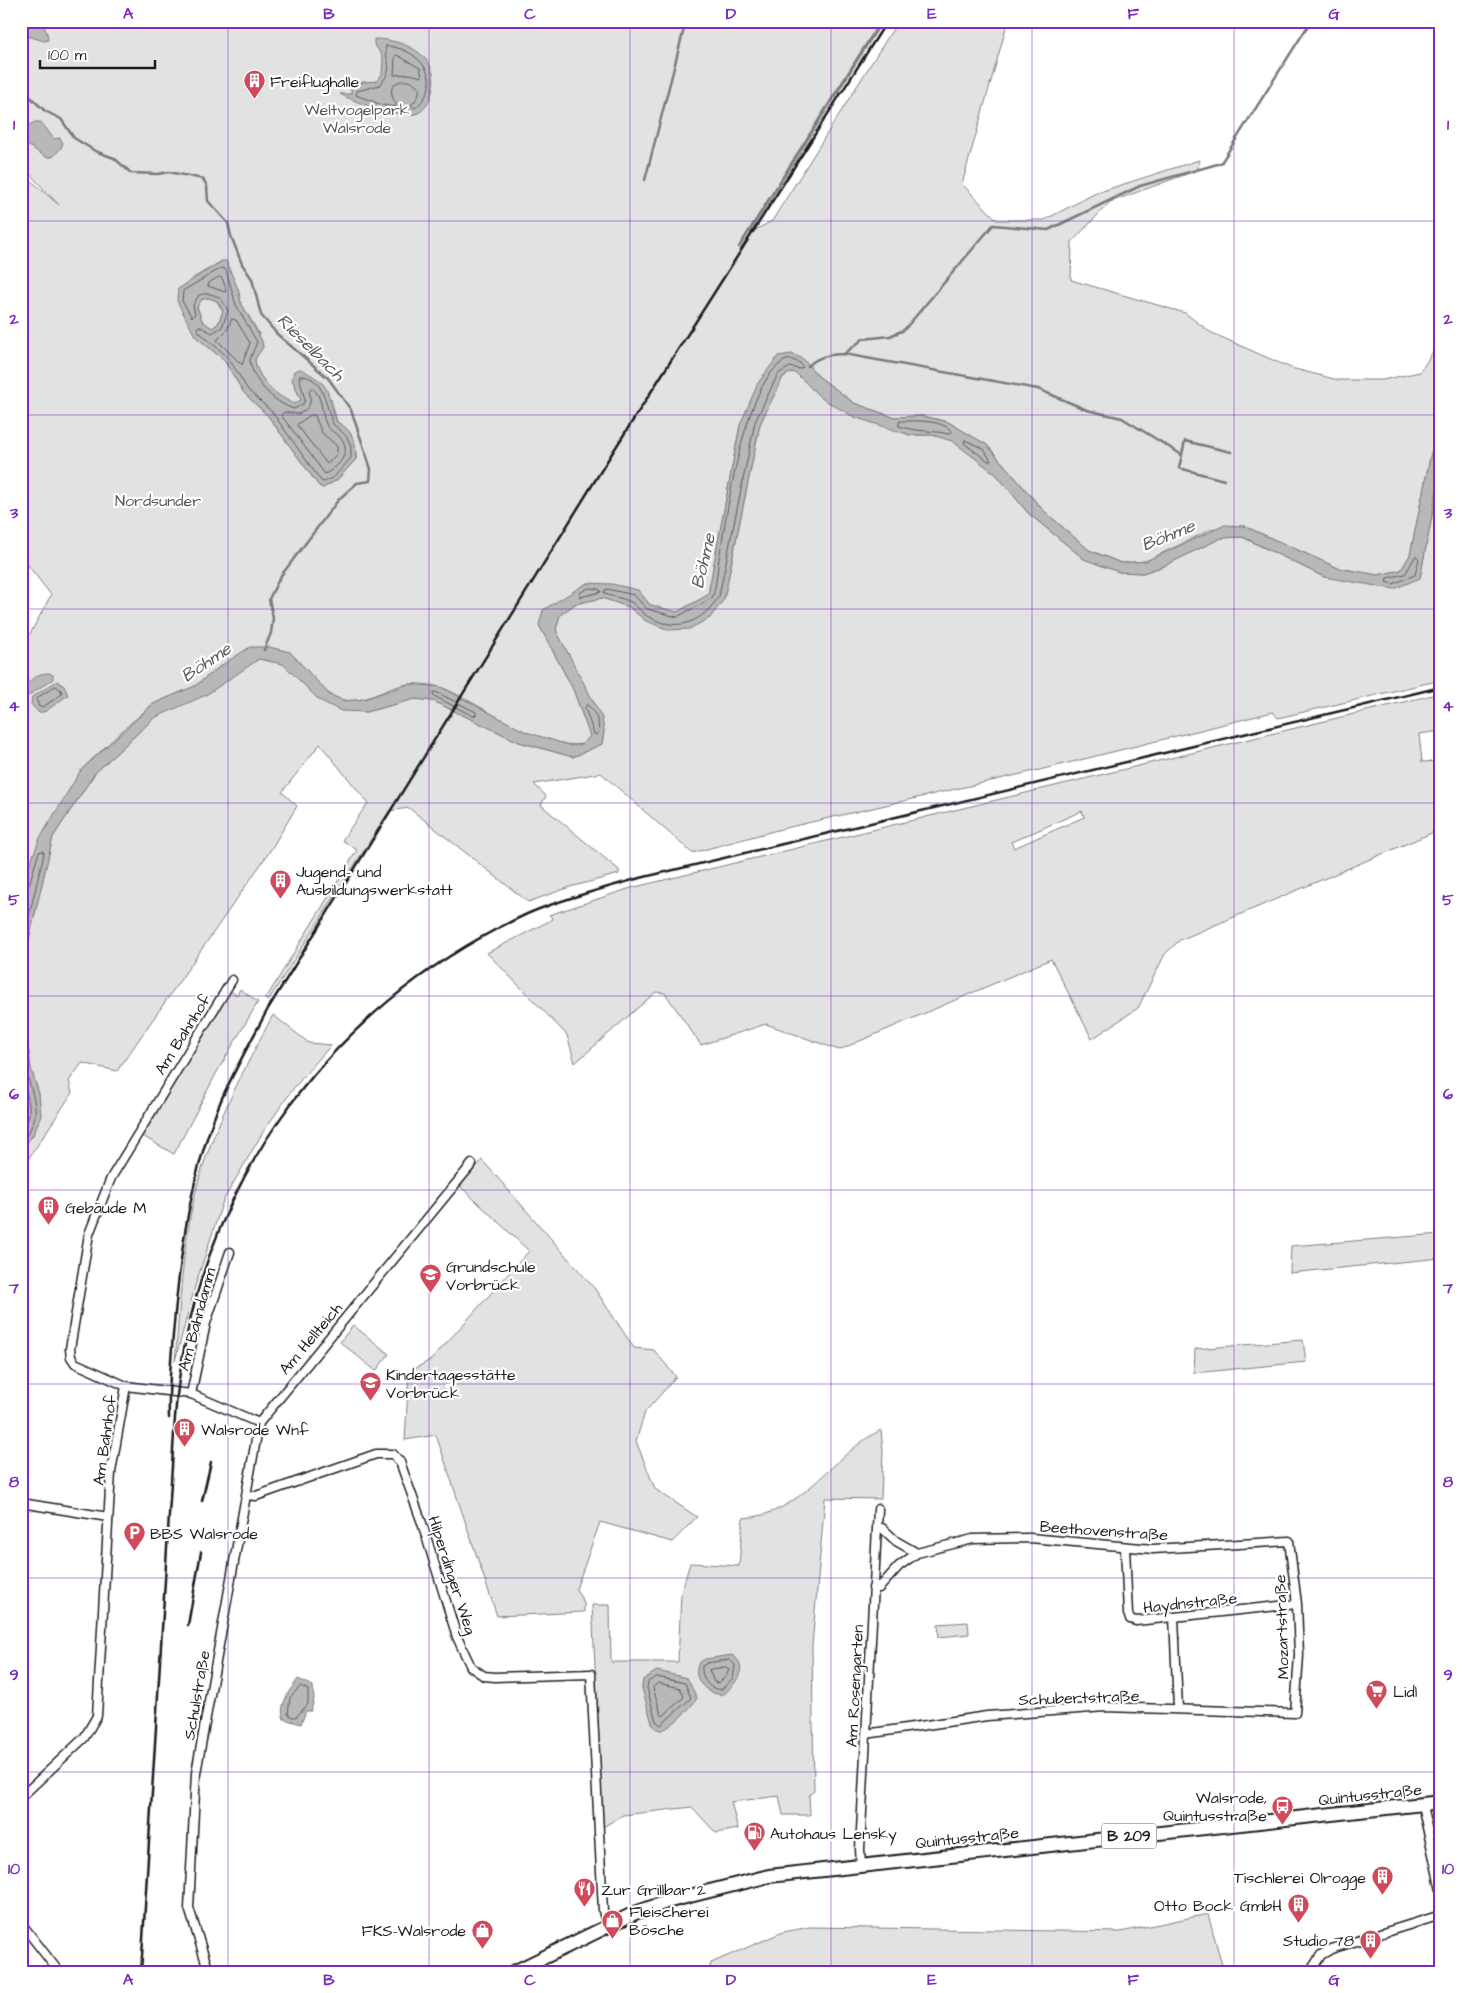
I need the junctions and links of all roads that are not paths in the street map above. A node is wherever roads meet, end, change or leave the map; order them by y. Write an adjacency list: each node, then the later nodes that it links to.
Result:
1 (232, 980): 4 (street, Am Bahnhof)
2 (472, 1164): 6 (street, Am Hellteich)
3 (230, 1252): 5 (street, Am Bahndamm)
4 (126, 1386): 5 (street); 10 (street, Am Bahnhof)
5 (191, 1394): 6 (street)
6 (259, 1422): 7 (street, Schulstraße)
7 (246, 1494): 28 (street, Hilperdinger Weg); 30 (street, Schulstraße)
8 (21, 1504): 10 (street)
9 (878, 1509): 11 (street, Am Rosengarten)
10 (108, 1517): 21 (street, Am Bahnhof)
11 (877, 1528): 14 (street); 15 (street, Am Rosengarten)
12 (1290, 1541): 13 (street, Beethovenstraße); 16 (street, Mozartstraße)
13 (1125, 1547): 14 (street, Beethovenstraße); 17 (street, Haydnstraße)
14 (917, 1553): 15 (street, Beethovenstraße)
15 (874, 1588): 20 (street, Am Rosengarten)
16 (1297, 1604): 17 (street, Haydnstraße); 19 (street, Mozartstraße)
17 (1174, 1617): 18 (street)
18 (1178, 1709): 19 (street, Schubertstraße); 20 (street, Schubertstraße)
19 (1294, 1713)
20 (866, 1734): 24 (street, Am Rosengarten)
21 (21, 1797)
22 (1441, 1802): 23 (main road, Quintusstraße / B 209)
23 (1422, 1805): 24 (main road, Quintusstraße / B 209); 25 (street)
24 (861, 1865): 28 (main road, Quintusstraße / B 209)
25 (1441, 1890)
26 (1441, 1915): 32 (street)
27 (21, 1923): 29 (street)
28 (607, 1926): 31 (main road, Quintusstraße / B 209)
29 (59, 1972)
30 (209, 1972)
31 (514, 1972)
32 (1310, 1972)

